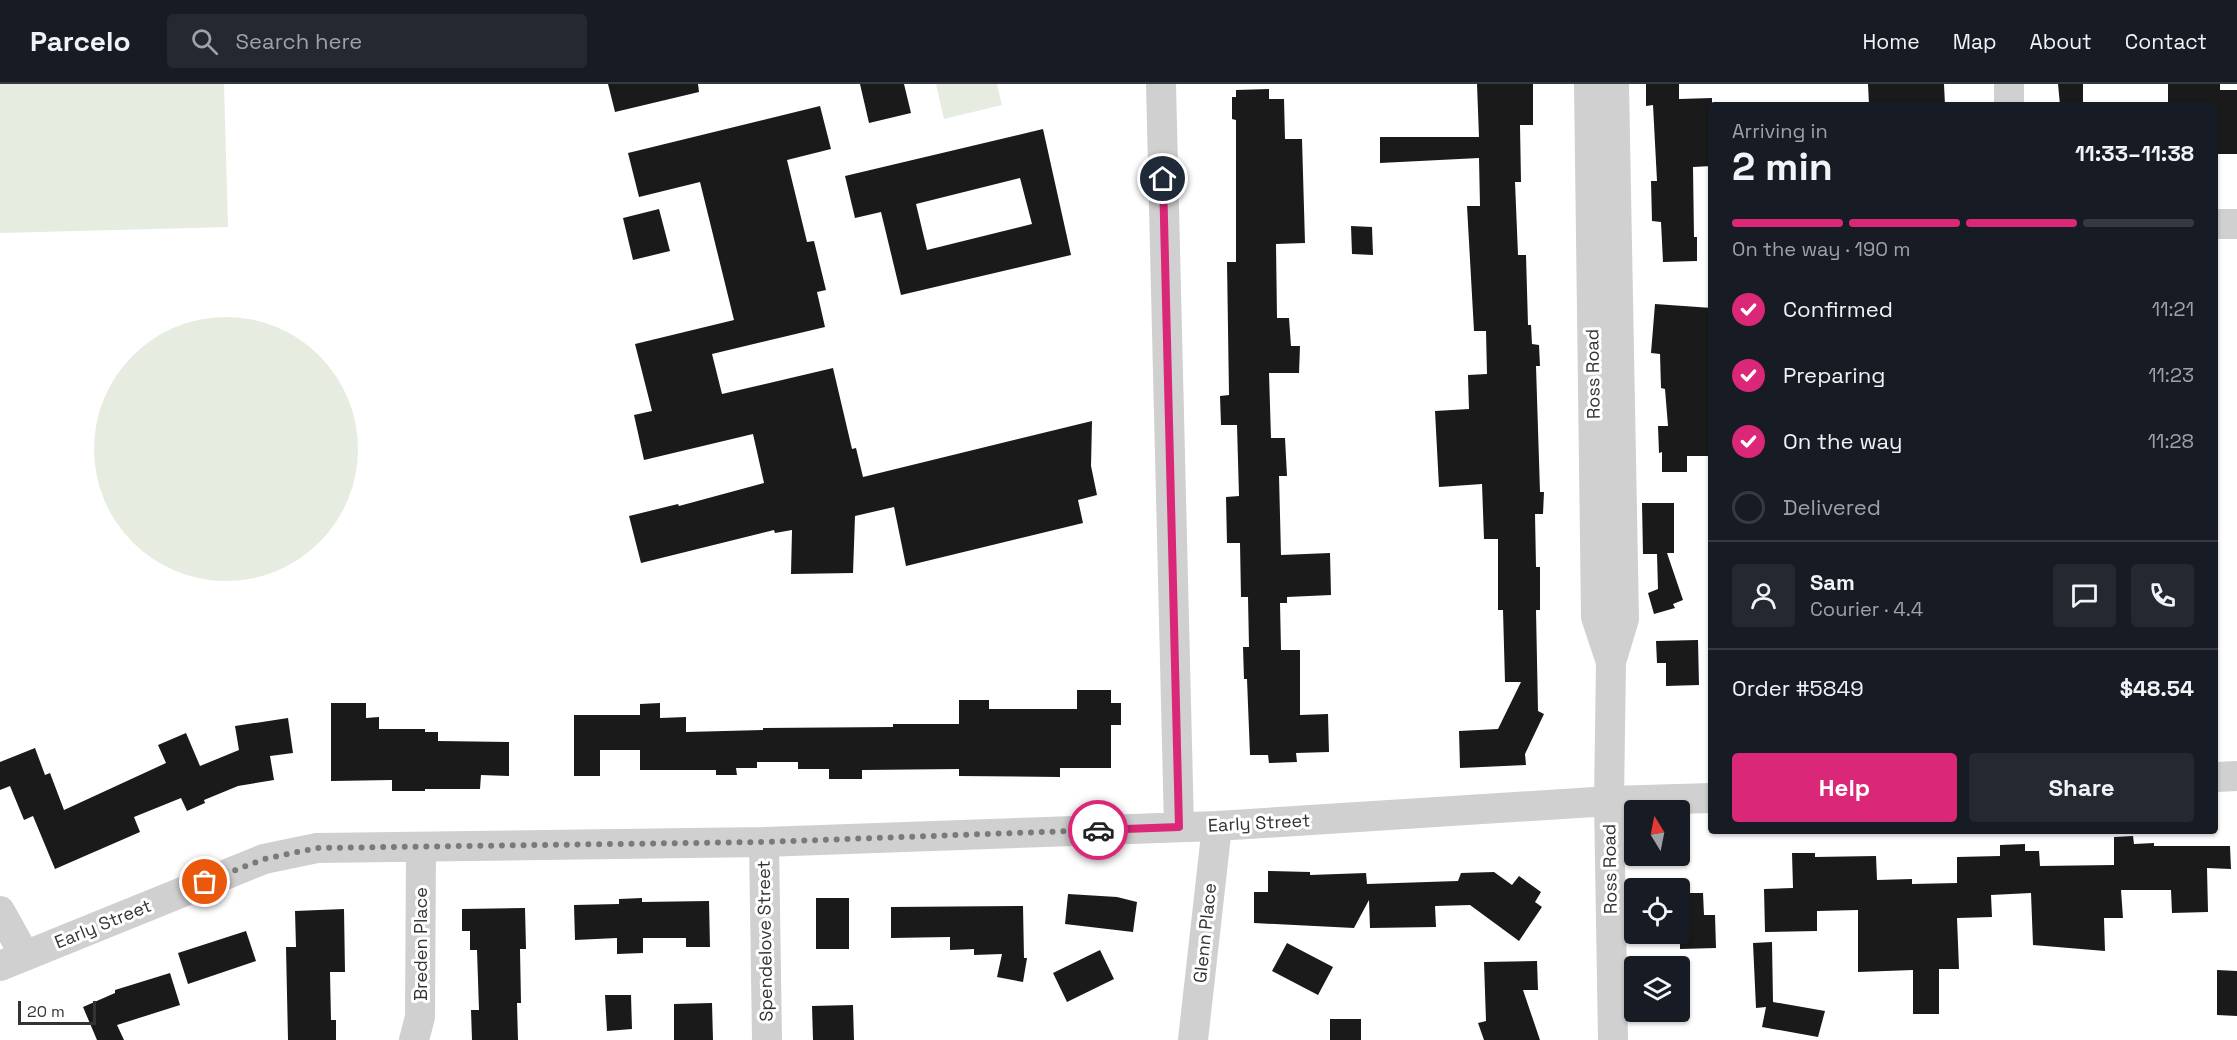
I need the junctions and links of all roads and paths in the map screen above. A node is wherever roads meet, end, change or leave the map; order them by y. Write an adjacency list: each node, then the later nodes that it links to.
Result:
1 (1161, 84): 14 (street)
2 (1589, 84): 8 (street, Ross Road)
3 (1614, 84): 8 (street, Ross Road)
4 (2009, 84): 5 (street)
5 (2009, 102)
6 (2218, 224): 7 (street)
7 (2237, 225)
8 (1611, 662): 12 (street, Ross Road)
9 (2237, 776): 10 (street)
10 (2218, 777)
11 (1708, 798): 12 (street, Early Street)
12 (1609, 801): 13 (street, Early Street); 22 (street, Ross Road)
13 (1217, 826): 14 (street, Early Street); 21 (street, Glenn Place)
14 (1179, 827): 15 (street, Early Street)
15 (764, 842): 16 (street, Early Street); 20 (street, Spendelove Street)
16 (421, 848): 18 (street, Early Street); 19 (street, Breden Place)
17 (0, 911): 18 (street)
18 (13, 961)
19 (414, 1040)
20 (767, 1040)
21 (1193, 1040)
22 (1613, 1040)

